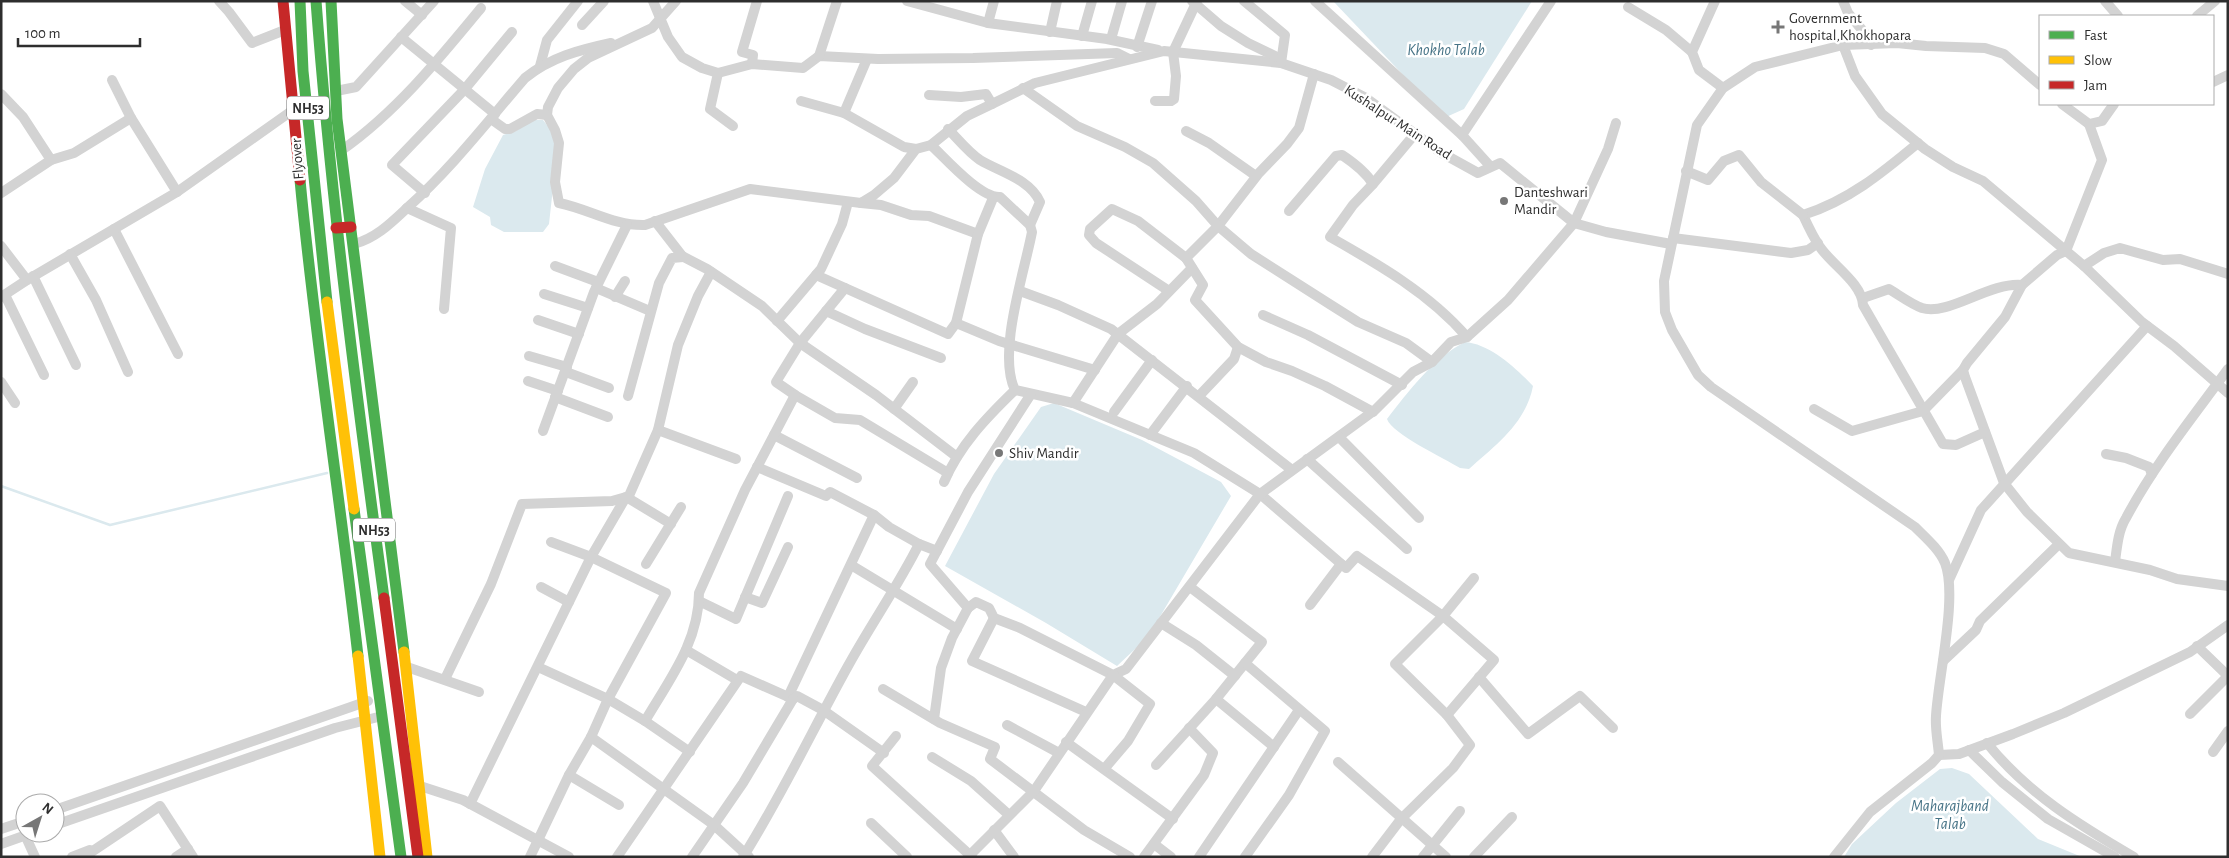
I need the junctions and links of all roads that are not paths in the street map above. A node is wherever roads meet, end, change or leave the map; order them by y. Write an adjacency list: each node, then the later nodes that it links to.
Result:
1 (219, 1): 37 (street)
2 (283, 1): 37 (main road)
3 (300, 1): 118 (main road, Flyover / NH53)
4 (316, 1): 109 (main road, Flyover / NH53)
5 (331, 1): 65 (main road)
6 (405, 1): 31 (street)
7 (434, 1): 31 (street)
8 (578, 1): 55 (street)
9 (604, 1): 36 (street)
10 (653, 1): 34 (street)
11 (676, 1): 34 (street)
12 (757, 1): 53 (street)
13 (837, 1): 49 (street)
14 (907, 1): 27 (street)
15 (994, 1): 35 (street)
16 (1057, 1): 39 (street)
17 (1092, 1): 41 (street)
18 (1122, 1): 43 (street)
19 (1152, 1): 46 (street)
20 (1244, 1): 52 (street)
21 (1315, 1): 84 (street)
22 (1551, 1): 84 (street)
23 (1714, 1): 48 (street)
24 (2106, 1): 32 (street)
25 (2215, 1): 33 (street)
26 (1195, 2): 47 (street); 52 (street)
27 (919, 3): 35 (street)
28 (1847, 3): 45 (street)
29 (1628, 7): 48 (street)
30 (481, 8): 54 (street)
31 (422, 15): 40 (street)
32 (2117, 15)
33 (2198, 15)
34 (661, 18): 42 (street); 56 (street)
35 (988, 23): 39 (street)
36 (582, 25)
37 (285, 30): 73 (main road)
38 (512, 32): 64 (street)
39 (1050, 32): 41 (street)
40 (400, 36): 54 (street); 65 (street)
41 (1082, 36): 43 (street)
42 (631, 39): 55 (street); 75 (street)
43 (1111, 40): 46 (street)
44 (1842, 45): 45 (street); 63 (street); 85 (street)
45 (1871, 45): 61 (street)
46 (1137, 47): 47 (street)
47 (1169, 52): 51 (street, Kushalpur Main Road); 52 (street, Kushalpur Main Road); 69 (street)
48 (1692, 52): 63 (street)
49 (819, 56): 50 (street); 53 (street)
50 (867, 59): 51 (street); 74 (street)
51 (1129, 59): 62 (street, Kushalpur Main Road)
52 (1281, 62): 57 (street, Kushalpur Main Road)
53 (752, 64): 56 (street)
54 (434, 65): 64 (street); 88 (street)
55 (540, 66): 76 (street)
56 (718, 73): 80 (street)
57 (1314, 74): 83 (street, Kushalpur Main Road); 92 (street)
58 (2228, 75): 60 (street)
59 (112, 80): 77 (street)
60 (2214, 82)
61 (2039, 83)
62 (1024, 88): 70 (street, Kushalpur Main Road); 107 (street)
63 (1724, 88): 91 (street)
64 (464, 90): 76 (street); 95 (street)
65 (336, 91): 88 (main road)
66 (1, 94): 89 (street)
67 (929, 95): 70 (street)
68 (801, 101): 74 (street)
69 (1155, 101)
70 (992, 104): 81 (street, Kushalpur Main Road)
71 (2063, 105): 79 (street)
72 (2113, 105): 79 (street)
73 (293, 110): 94 (street); 120 (main road)
74 (844, 113): 87 (street)
75 (547, 116): 76 (street); 105 (street)
76 (493, 117): 95 (street)
77 (131, 118): 89 (street); 94 (street)
78 (1616, 123): 104 (street)
79 (2089, 124): 116 (street)
80 (733, 126)
81 (948, 129): 86 (street, Kushalpur Main Road); 106 (street)
82 (1186, 131): 92 (street)
83 (1414, 135): 90 (street, Kushalpur Main Road); 93 (street)
84 (1462, 135): 90 (street)
85 (1918, 143): 102 (street); 116 (street)
86 (931, 145): 87 (street); 97 (street)
87 (916, 149): 99 (street)
88 (342, 150): 108 (main road)
89 (51, 160): 96 (street)
90 (1490, 166): 104 (street, Kushalpur Main Road)
91 (1686, 170): 102 (street); 112 (street)
92 (1256, 176): 107 (street)
93 (1373, 184): 101 (street); 150 (street)
94 (177, 192): 110 (street)
95 (425, 192): 100 (street)
96 (1, 193)
97 (993, 198): 106 (street); 111 (street)
98 (848, 202): 99 (street); 103 (street); 127 (street)
99 (861, 203): 111 (street)
100 (407, 208): 114 (street); 140 (street)
101 (1289, 211)
102 (1803, 215): 113 (street)
103 (655, 221): 105 (street); 119 (street)
104 (1574, 223): 112 (street); 150 (street)
105 (628, 225): 130 (street)
106 (1030, 225): 133 (street)
107 (1218, 226): 121 (street); 158 (street)
108 (351, 227): 109 (main road); 114 (main road)
109 (336, 228): 318 (main road, NH53)
110 (114, 229): 117 (street); 154 (street)
111 (978, 234): 146 (street)
112 (1672, 241): 113 (street); 222 (street)
113 (1818, 243): 138 (street)
114 (354, 244): 241 (main road)
115 (1, 246): 128 (street)
116 (2066, 251): 123 (street); 131 (street)
117 (70, 254): 128 (street); 164 (street)
118 (321, 256): 120 (main road); 251 (main road, NH53)
119 (682, 256): 125 (street); 141 (street)
120 (307, 257): 255 (main road)
121 (1186, 258): 124 (street); 134 (street)
122 (555, 266): 130 (street)
123 (2084, 266): 126 (street); 147 (street)
124 (1192, 268): 134 (street); 153 (street)
125 (711, 272): 145 (street); 188 (street)
126 (2228, 274)
127 (816, 275): 132 (street); 145 (street)
128 (30, 278): 136 (street); 159 (street)
129 (625, 281): 137 (street)
130 (597, 285): 137 (street); 139 (street)
131 (2022, 285): 138 (street); 163 (street)
132 (845, 288): 142 (street); 146 (street)
133 (1020, 291): 149 (street); 152 (street)
134 (1169, 292): 149 (street)
135 (544, 294): 139 (street)
136 (3, 296): 165 (street)
137 (615, 297): 141 (street)
138 (1863, 298): 184 (street)
139 (588, 308): 148 (street)
140 (444, 309)
141 (650, 311): 178 (street)
142 (826, 311): 151 (street); 156 (street)
143 (1263, 315): 170 (street)
144 (538, 320): 148 (street)
145 (777, 321): 151 (street)
146 (956, 323): 152 (street)
147 (2147, 326): 169 (street); 202 (street)
148 (579, 334): 161 (street)
149 (1118, 334): 157 (street); 162 (street)
150 (1467, 336): 158 (street)
151 (800, 342): 177 (street); 183 (street)
152 (1008, 344): 162 (street); 173 (street)
153 (1238, 347): 179 (street); 186 (street)
154 (178, 354)
155 (529, 356): 161 (street)
156 (941, 358)
157 (1152, 360): 171 (street); 185 (street)
158 (1432, 362): 170 (street)
159 (76, 366)
160 (2228, 369): 169 (street)
161 (566, 370): 172 (street); 175 (street)
162 (1095, 370): 181 (street)
163 (1964, 370): 184 (street); 190 (street)
164 (128, 372)
165 (44, 375)
166 (528, 381): 175 (street)
167 (1, 382): 180 (street)
168 (913, 382): 183 (street)
169 (2218, 383): 174 (street); 200 (street)
170 (1402, 385): 186 (street)
171 (1187, 386): 179 (street); 192 (street)
172 (610, 388)
173 (1015, 390): 176 (street); 195 (street)
174 (2228, 393)
175 (556, 394): 187 (street); 189 (street)
176 (1031, 394): 181 (street); 215 (street)
177 (795, 395): 191 (street); 195 (street)
178 (628, 396)
179 (1200, 396): 199 (street)
180 (15, 403)
181 (1073, 403): 192 (street)
182 (1814, 408): 184 (street)
183 (894, 409): 195 (street)
184 (1923, 411): 190 (street)
185 (1114, 412)
186 (1373, 412): 193 (street)
187 (608, 417)
188 (658, 430): 196 (street); 205 (street)
189 (543, 431)
190 (1985, 432): 202 (street)
191 (774, 435): 198 (street); 201 (street)
192 (1150, 436): 203 (street)
193 (1339, 437): 197 (street); 208 (street)
194 (2106, 454): 200 (street)
195 (957, 457)
196 (736, 460)
197 (1307, 460): 199 (street); 214 (street)
198 (757, 467): 207 (street); 228 (street)
199 (1292, 470): 203 (street)
200 (2152, 474): 217 (street)
201 (857, 478)
202 (2004, 483): 212 (street); 222 (street)
203 (1260, 494): 219 (street); 223 (street)
204 (788, 496): 227 (street)
205 (627, 498): 209 (street); 216 (street); 247 (street)
206 (681, 507): 209 (street)
207 (874, 514): 211 (street); 220 (street)
208 (1419, 518)
209 (671, 524): 218 (street)
210 (551, 542): 216 (street)
211 (919, 544): 215 (street); 226 (street)
212 (2059, 544): 217 (street); 239 (street)
213 (788, 547): 227 (street)
214 (1407, 548)
215 (937, 551): 231 (street)
216 (591, 557): 229 (street); 253 (street)
217 (2114, 562): 224 (street)
218 (646, 564)
219 (1340, 564): 230 (street); 232 (street)
220 (851, 565): 226 (street); 252 (street)
221 (1474, 578): 232 (street)
222 (1949, 580): 239 (street)
223 (1190, 586): 234 (street); 240 (street)
224 (2228, 586)
225 (541, 588): 229 (street)
226 (893, 590): 236 (street); 256 (street)
227 (745, 597): 228 (street)
228 (699, 601): 238 (street)
229 (569, 602): 242 (street)
230 (1310, 605)
231 (968, 608): 233 (street); 236 (street)
232 (1443, 616): 246 (street); 260 (street)
233 (994, 618): 243 (street); 258 (street)
234 (1162, 623): 243 (street); 244 (street)
235 (2228, 624): 237 (street)
236 (957, 629): 262 (street)
237 (2197, 646): 245 (street); 272 (street)
238 (686, 650): 248 (street); 264 (street)
239 (1943, 661): 279 (street)
240 (1245, 663): 244 (street); 257 (street)
241 (407, 667): 247 (street); 285 (main road)
242 (538, 667): 253 (street); 288 (street)
243 (1113, 675): 258 (street); 283 (street)
244 (1235, 676): 254 (street)
245 (2228, 676): 259 (street)
246 (1479, 677): 260 (street); 267 (street)
247 (445, 678): 250 (street)
248 (737, 680): 252 (street); 275 (street)
249 (883, 689): 262 (street)
250 (479, 692)
251 (380, 697): 255 (street); 261 (main road, NH53)
252 (790, 698): 256 (street); 299 (street)
253 (608, 699): 264 (street); 270 (street)
254 (1216, 699): 266 (street); 273 (street)
255 (362, 703): 263 (main road); 290 (street)
256 (824, 710): 277 (street); 310 (street)
257 (1299, 710): 273 (street); 330 (street)
258 (1086, 712): 271 (street)
259 (2190, 714)
260 (1447, 715): 295 (street)
261 (382, 716): 263 (street); 317 (main road, NH53)
262 (934, 719): 287 (street)
263 (365, 720): 296 (street); 316 (main road)
264 (645, 721): 275 (street)
265 (1007, 726): 278 (street)
266 (1189, 728): 282 (street); 294 (street)
267 (1613, 728)
268 (2228, 732): 276 (street)
269 (896, 736): 277 (street)
270 (591, 737): 284 (street); 286 (street)
271 (1066, 742): 278 (street); 283 (street)
272 (1987, 743): 274 (street); 337 (street)
273 (1274, 747): 329 (street)
274 (1969, 750): 279 (street); 336 (street)
275 (690, 752): 286 (street)
276 (2214, 752)
277 (884, 753): 311 (street)
278 (1059, 753): 287 (street)
279 (1939, 755): 335 (street)
280 (932, 757): 292 (street)
281 (1338, 762): 295 (street)
282 (1156, 765)
283 (1105, 768): 294 (street)
284 (568, 775): 289 (street); 303 (street)
285 (420, 786): 288 (street); 319 (main road)
286 (664, 790): 299 (street); 322 (street)
287 (1034, 791): 292 (street); 326 (street)
288 (470, 804): 303 (street)
289 (619, 805)
290 (65, 807)
291 (1460, 811): 307 (street)
292 (1009, 816): 301 (street)
293 (1512, 817): 334 (street)
294 (1173, 819): 306 (street)
295 (1401, 819): 307 (street); 331 (street)
296 (65, 822)
297 (871, 823): 324 (street)
298 (15, 824): 300 (street)
299 (714, 825): 310 (street); 323 (street)
300 (1, 829)
301 (994, 830): 311 (street); 325 (street)
302 (15, 839): 305 (street)
303 (538, 839): 320 (street); 321 (street)
304 (31, 843): 312 (street)
305 (1, 844)
306 (1154, 844): 327 (street); 328 (street)
307 (1432, 846): 332 (street); 333 (street)
308 (99, 847): 309 (street); 313 (street); 314 (street)
309 (191, 853): 315 (street)
310 (746, 856)
311 (970, 856)
312 (35, 857)
313 (72, 857)
314 (84, 857)
315 (176, 857)
316 (380, 857)
317 (401, 857)
318 (418, 857)
319 (427, 857)
320 (530, 857)
321 (569, 857)
322 (617, 857)
323 (692, 857)
324 (906, 857)
325 (1014, 857)
326 (1130, 857)
327 (1144, 857)
328 (1171, 857)
329 (1199, 857)
330 (1244, 857)
331 (1372, 857)
332 (1423, 857)
333 (1446, 857)
334 (1474, 857)
335 (1834, 857)
336 (2114, 857)
337 (2134, 857)

